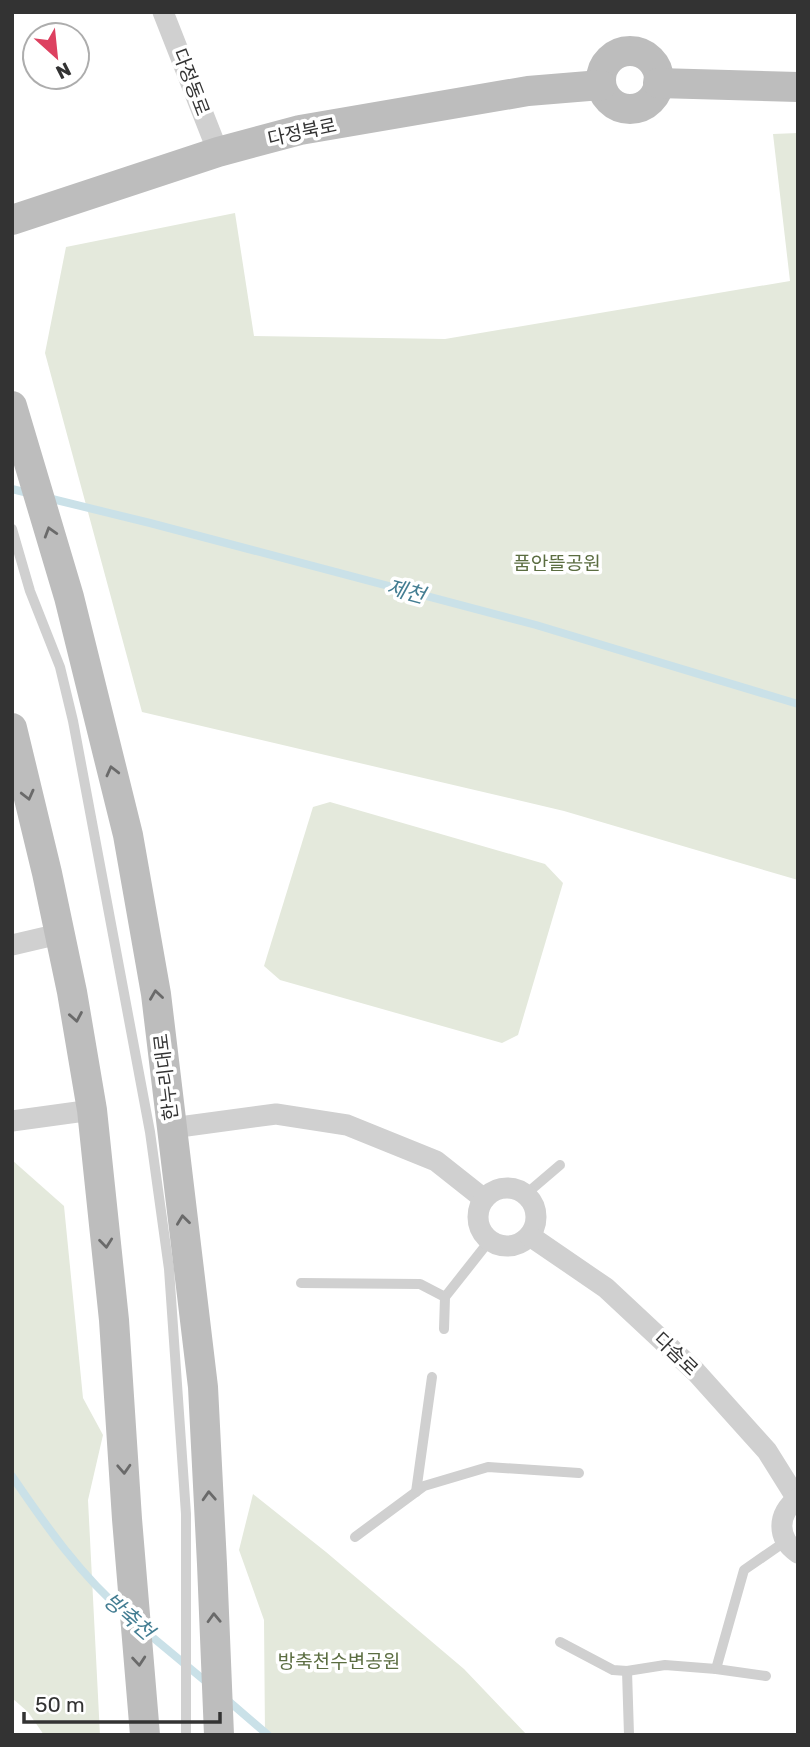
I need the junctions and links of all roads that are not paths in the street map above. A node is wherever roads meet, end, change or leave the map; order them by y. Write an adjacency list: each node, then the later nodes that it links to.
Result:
1 (163, 12): 5 (street, 다정동로)
2 (658, 83): 3 (street); 3 (street); 4 (street)
3 (601, 85): 5 (street, 다정북로)
4 (798, 87)
5 (218, 152): 6 (street, 다정북로)
6 (12, 220)
7 (12, 405): 14 (street, 한누리대로, one-way to 7)
8 (12, 530): 34 (lane)
9 (12, 728): 10 (street, one-way to 10)
10 (59, 934): 11 (street); 12 (street, one-way to 12)
11 (12, 945)
12 (92, 1110): 13 (street); 33 (street, one-way to 33)
13 (12, 1121)
14 (172, 1128): 17 (street); 35 (street, 한누리대로, one-way to 14)
15 (560, 1165): 16 (lane)
16 (526, 1194): 17 (street); 18 (street)
17 (484, 1199): 19 (street)
18 (530, 1236): 19 (street); 26 (street, 다솜로)
19 (490, 1240): 21 (lane)
20 (301, 1283): 21 (lane)
21 (444, 1297): 22 (lane)
22 (444, 1329)
23 (432, 1377): 25 (lane)
24 (579, 1473): 25 (lane)
25 (416, 1492): 27 (lane)
26 (797, 1498): 28 (street, 다솜로)
27 (355, 1537)
28 (792, 1547): 30 (lane)
29 (560, 1642): 31 (lane)
30 (716, 1669): 31 (lane); 32 (lane)
31 (627, 1671): 36 (lane)
32 (766, 1676)
33 (145, 1735)
34 (186, 1735)
35 (219, 1735)
36 (629, 1735)

